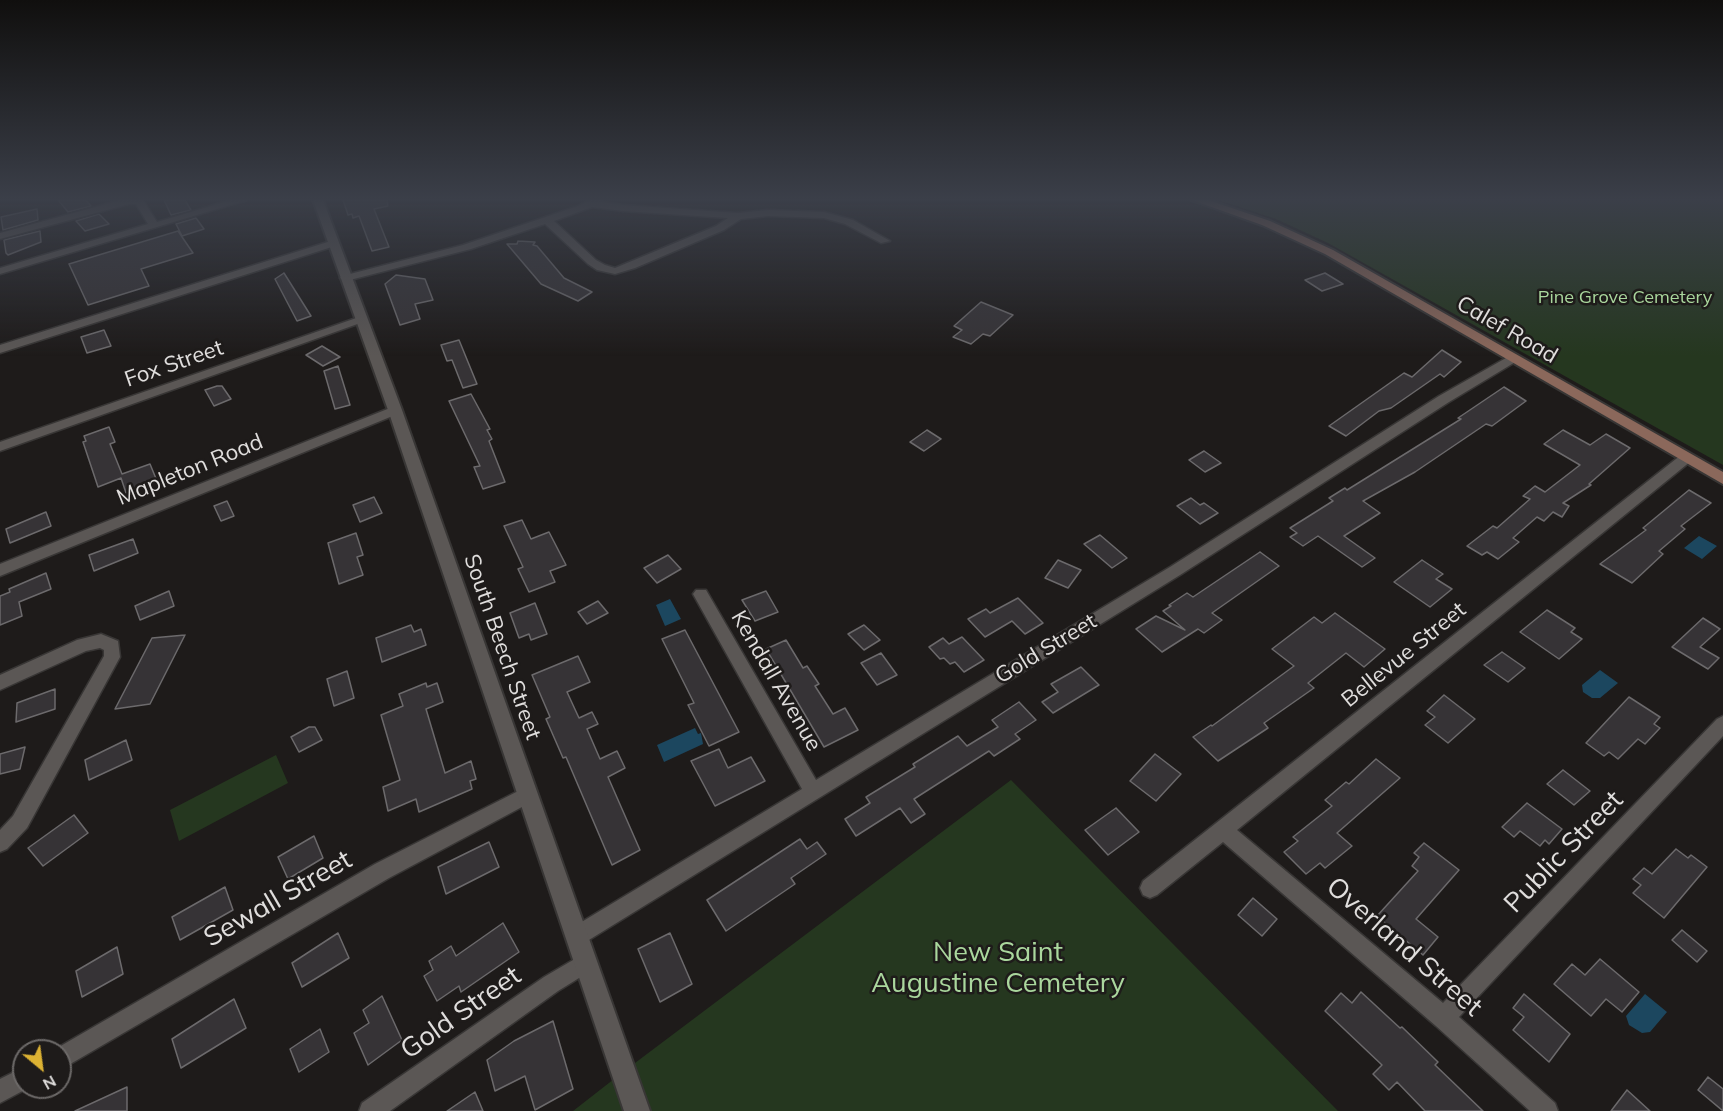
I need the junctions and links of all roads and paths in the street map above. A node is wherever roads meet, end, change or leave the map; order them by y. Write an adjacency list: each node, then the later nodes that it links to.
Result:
1 (66, 252): 8 (street)
2 (306, 252): 11 (street)
3 (337, 252): 9 (street, South Beech Street)
4 (448, 252): 9 (street)
5 (581, 252): 6 (street)
6 (665, 252)
7 (1329, 252): 12 (main road, Calef Road)
8 (0, 271)
9 (346, 278): 10 (street, South Beech Street)
10 (362, 320): 13 (street, South Beech Street); 14 (street, Fox Street)
11 (0, 349)
12 (1513, 358): 15 (main road, Calef Road); 21 (street, Gold Street)
13 (395, 410): 17 (street, Mapleton Road); 22 (street, South Beech Street)
14 (0, 447)
15 (1686, 458): 16 (main road, Calef Road); 23 (street, Bellevue Street)
16 (1723, 479)
17 (0, 570)
18 (701, 594): 21 (street, Kendall Avenue)
19 (0, 683): 24 (street)
20 (1723, 724): 28 (street, Public Street)
21 (812, 790): 26 (street, Gold Street)
22 (528, 794): 26 (street, South Beech Street); 29 (street, Sewall Street)
23 (1222, 829): 25 (street, Bellevue Street); 28 (street, Overland Street)
24 (0, 843)
25 (1150, 888)
26 (577, 936): 27 (street, South Beech Street)
27 (585, 963): 30 (street, Gold Street); 31 (street, South Beech Street)
28 (1444, 1018): 32 (street, Overland Street)
29 (72, 1052)
30 (370, 1111)
31 (637, 1111)
32 (1547, 1111)

